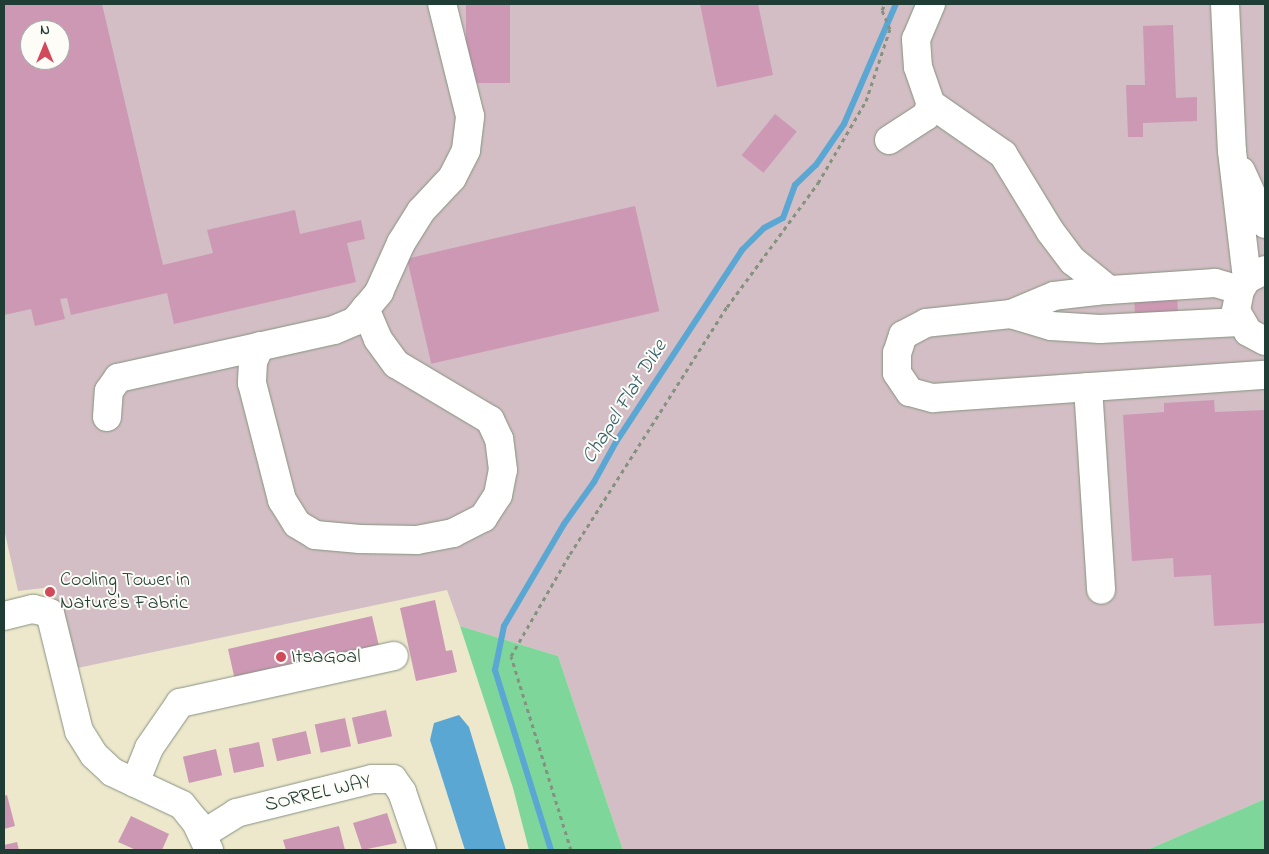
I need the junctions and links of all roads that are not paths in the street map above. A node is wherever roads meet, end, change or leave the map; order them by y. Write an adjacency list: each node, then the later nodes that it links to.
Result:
1 (442, 4): 10 (street)
2 (931, 4): 4 (street)
3 (1225, 4): 6 (street)
4 (930, 104): 5 (street); 9 (street)
5 (889, 140)
6 (1232, 151): 7 (street); 8 (street)
7 (1265, 224)
8 (1251, 279): 9 (street); 12 (street)
9 (1109, 290): 11 (street)
10 (365, 309): 14 (street); 14 (street)
11 (1011, 314): 12 (street); 16 (street)
12 (1240, 322): 13 (street)
13 (1265, 341)
14 (260, 346): 17 (street)
15 (1265, 375): 16 (street)
16 (1088, 387): 18 (street)
17 (107, 417)
18 (1101, 590)
19 (4, 616): 21 (street)
20 (394, 656): 21 (street)
21 (135, 783): 22 (street)
22 (206, 842): 23 (street, SORREL WAY)
23 (422, 850)

